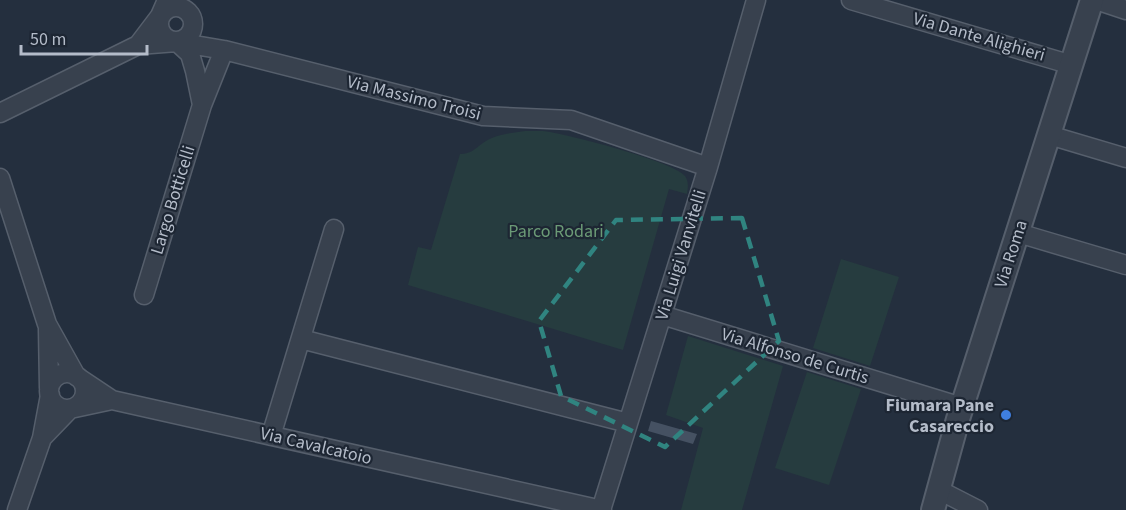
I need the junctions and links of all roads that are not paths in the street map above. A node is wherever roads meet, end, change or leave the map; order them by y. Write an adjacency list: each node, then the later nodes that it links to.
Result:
1 (756, 0): 15 (street, Via Luigi Vanvitelli)
2 (851, 0): 10 (street, Via Dante Alighieri)
3 (1094, 0): 5 (street); 10 (street, Via Roma)
4 (164, 8): 6 (street); 7 (street); 8 (street)
5 (1126, 10)
6 (188, 11): 7 (street); 9 (street, Via Massimo Troisi)
7 (177, 42): 8 (street, Via Massimo Troisi); 9 (street, Via Massimo Troisi); 11 (street, Largo Botticelli)
8 (138, 45): 12 (street)
9 (224, 50): 11 (street, Largo Botticelli); 15 (street, Via Massimo Troisi)
10 (1072, 65): 13 (street, Via Roma)
11 (202, 105): 20 (street, Largo Botticelli)
12 (0, 113)
13 (1049, 135): 14 (street); 18 (street, Via Roma)
14 (1126, 158)
15 (708, 167): 21 (street, Via Luigi Vanvitelli)
16 (0, 178): 22 (street)
17 (334, 229): 23 (street)
18 (1018, 233): 19 (street); 27 (street, Via Roma)
19 (1126, 266)
20 (144, 295)
21 (662, 315): 27 (street, Via Alfonso de Curtis); 29 (street, Via Luigi Vanvitelli)
22 (47, 324): 24 (street); 25 (street)
23 (301, 339): 29 (street); 30 (street)
24 (76, 376): 25 (street); 26 (street); 28 (street)
25 (50, 391): 28 (street); 31 (street)
26 (112, 400): 28 (street, Via Cavalcatoio); 30 (street, Via Cavalcatoio)
27 (962, 407): 32 (street, Via Roma)
28 (70, 409): 31 (street)
29 (628, 423): 34 (street, Via Luigi Vanvitelli)
30 (271, 436): 34 (street, Via Cavalcatoio)
31 (42, 438): 33 (street)
32 (936, 500): 35 (street)
33 (17, 510)
34 (602, 510)
35 (978, 510)

